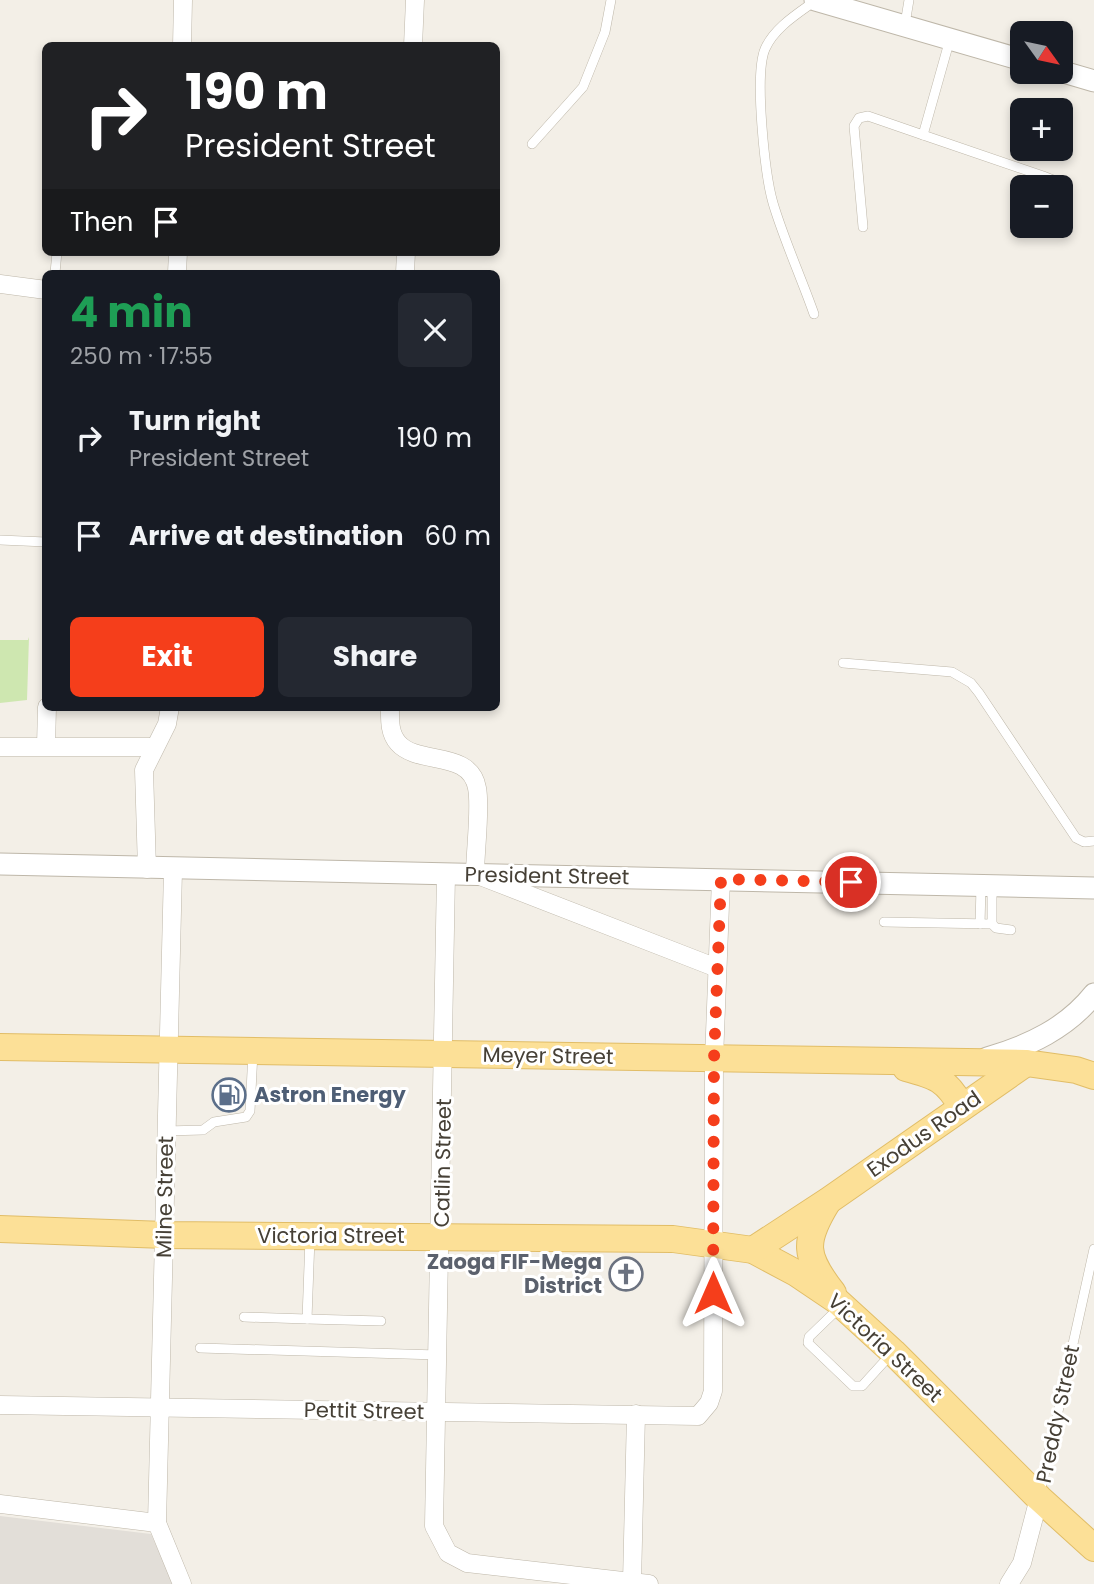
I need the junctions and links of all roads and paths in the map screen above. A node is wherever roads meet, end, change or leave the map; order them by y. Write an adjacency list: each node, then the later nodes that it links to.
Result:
1 (183, 0): 8 (street)
2 (415, 0): 9 (street)
3 (611, 0): 14 (lane)
4 (816, 0): 6 (street); 19 (lane)
5 (909, 0): 6 (lane)
6 (905, 26): 7 (street)
7 (950, 39): 10 (street); 13 (lane)
8 (182, 42)
9 (413, 42)
10 (1010, 56)
11 (1073, 75): 12 (street)
12 (1094, 81)
13 (923, 135): 15 (lane); 16 (lane)
14 (533, 144)
15 (1040, 175)
16 (863, 227)
17 (0, 284): 18 (street)
18 (42, 289)
19 (814, 314)
20 (0, 541): 21 (lane)
21 (42, 542)
22 (843, 663): 29 (lane)
23 (47, 711): 26 (street)
24 (169, 711): 28 (street)
25 (390, 711): 34 (street)
26 (47, 746): 27 (street); 28 (street)
27 (0, 747)
28 (153, 747): 31 (street)
29 (1094, 841)
30 (0, 864): 31 (street, President Street)
31 (147, 869): 32 (street, President Street)
32 (173, 870): 33 (street, President Street); 48 (street, Milne Street)
33 (446, 874): 34 (street, President Street); 50 (street, Catlin Street)
34 (474, 874): 36 (street, President Street); 44 (street)
35 (1094, 878): 38 (street)
36 (721, 879): 37 (street, President Street); 44 (street)
37 (986, 884): 38 (street, President Street); 41 (lane); 42 (lane)
38 (1064, 886): 39 (street, President Street)
39 (1094, 888)
40 (884, 922): 41 (lane)
41 (980, 924): 42 (lane)
42 (992, 924): 43 (lane)
43 (1011, 930)
44 (717, 968): 51 (street)
45 (1094, 994): 53 (street)
46 (1094, 1015): 54 (street, Exodus Road)
47 (0, 1047): 48 (main road, Meyer Street)
48 (167, 1048): 49 (main road, Meyer Street); 57 (street, Milne Street)
49 (253, 1050): 50 (main road, Meyer Street); 57 (lane)
50 (444, 1054): 51 (main road, Meyer Street); 62 (street, Catlin Street)
51 (714, 1059): 52 (main road, Meyer Street); 63 (street)
52 (878, 1060): 53 (main road, Meyer Street); 56 (main road)
53 (972, 1062): 54 (main road, Meyer Street)
54 (1026, 1063): 55 (main road, Meyer Street); 56 (main road, Exodus Road)
55 (1094, 1076)
56 (962, 1107): 58 (main road, Exodus Road)
57 (166, 1131): 60 (street, Milne Street)
58 (828, 1201): 65 (main road, Exodus Road); 66 (main road)
59 (0, 1228): 60 (main road, Victoria Street)
60 (165, 1235): 61 (main road, Victoria Street); 74 (street, Milne Street)
61 (310, 1236): 62 (main road, Victoria Street); 68 (lane)
62 (442, 1236): 63 (main road, Victoria Street); 72 (street, Catlin Street)
63 (713, 1244): 65 (main road, Victoria Street); 76 (street, Pettit Street)
64 (1094, 1248): 77 (lane, Preddy Street)
65 (753, 1250): 66 (main road, Victoria Street)
66 (839, 1303): 71 (main road, Victoria Street); 71 (lane)
67 (244, 1317): 68 (lane)
68 (307, 1319): 69 (lane)
69 (381, 1321)
70 (200, 1348): 72 (lane)
71 (893, 1352): 77 (main road, Victoria Street)
72 (438, 1355): 75 (street, Catlin Street)
73 (0, 1405): 74 (street, Pettit Street)
74 (158, 1409): 75 (street, Pettit Street); 79 (street, Milne Street)
75 (437, 1412): 76 (street, Pettit Street); 81 (street, Catlin Street)
76 (636, 1414): 81 (street)
77 (1039, 1498): 80 (main road, Victoria Street); 83 (street)
78 (0, 1504): 79 (street)
79 (157, 1523): 82 (street)
80 (1094, 1548)
81 (640, 1583)
82 (182, 1584)
83 (1009, 1584)

